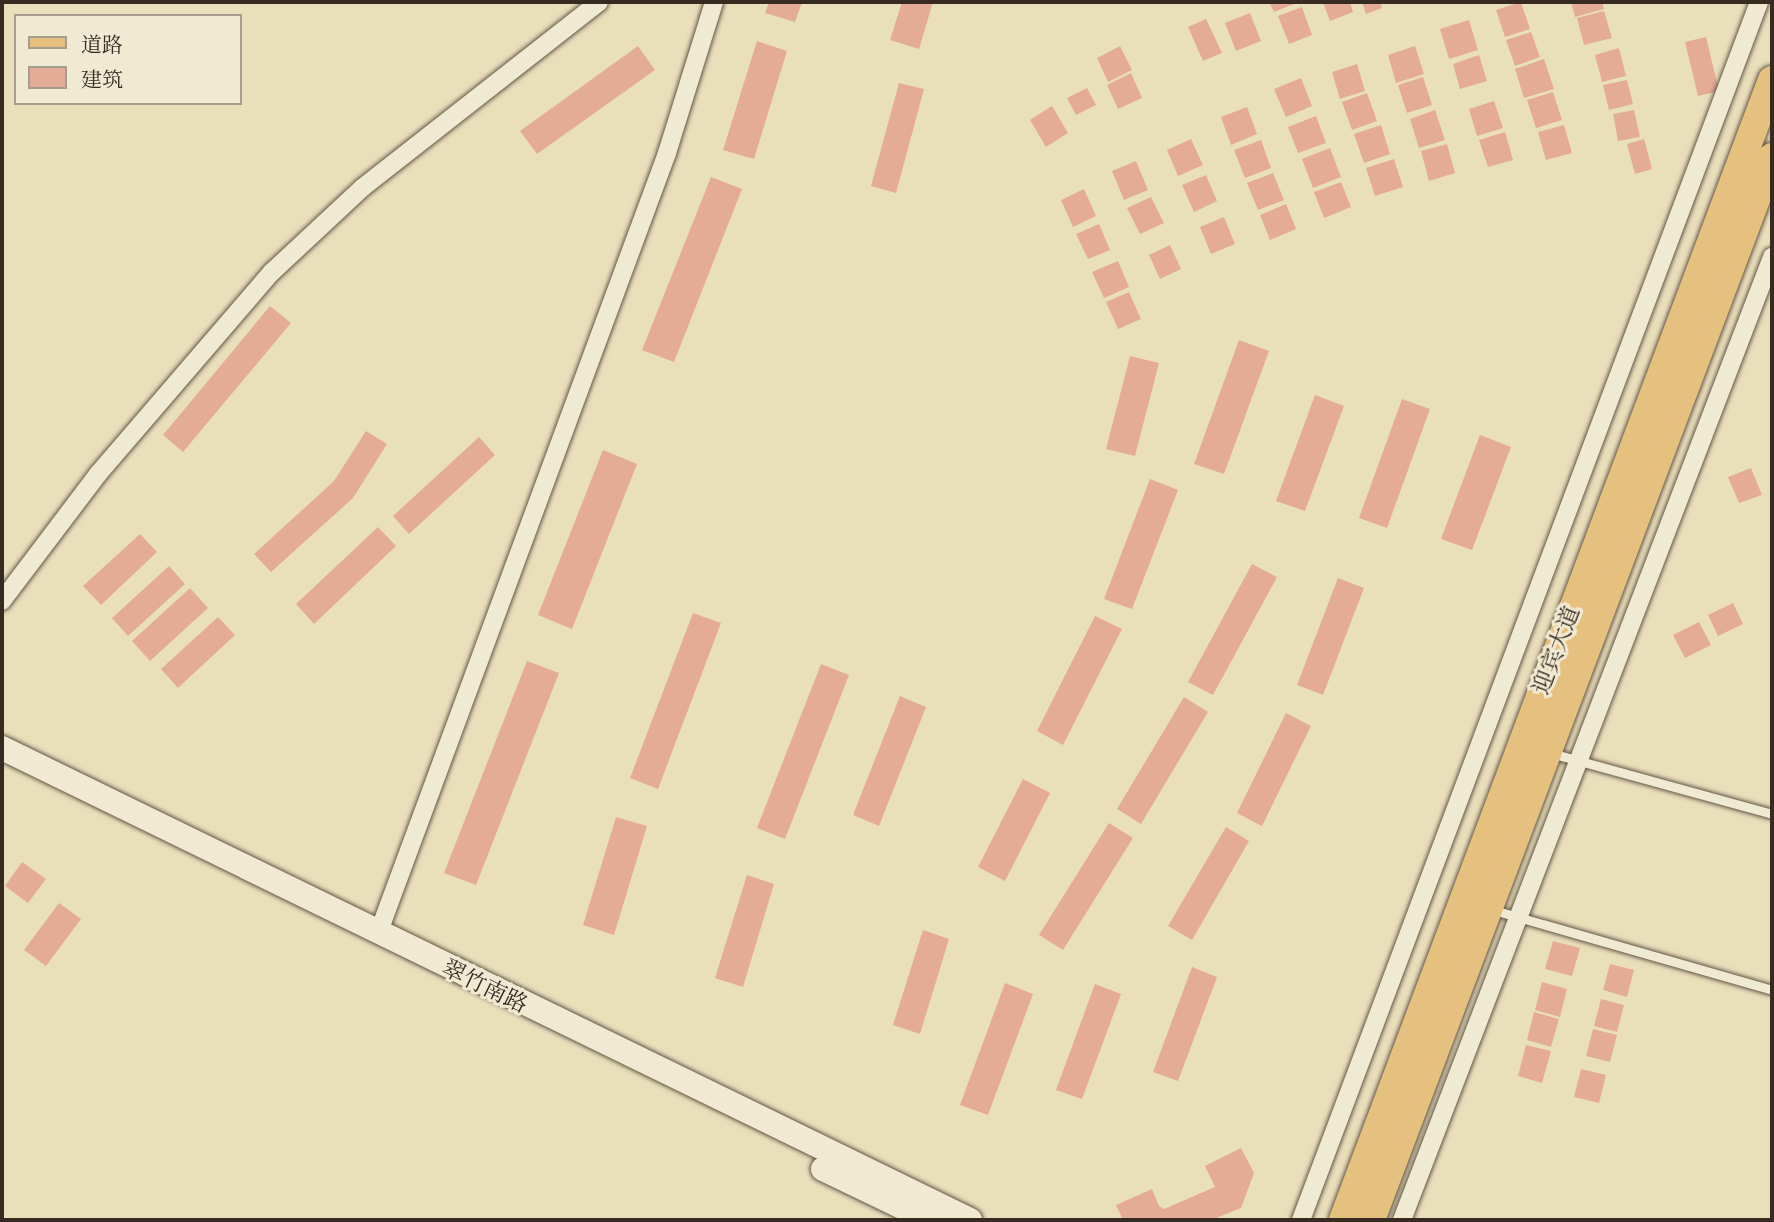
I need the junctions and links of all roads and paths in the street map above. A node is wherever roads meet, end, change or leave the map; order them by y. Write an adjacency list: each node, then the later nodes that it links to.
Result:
1 (599, 2): 7 (street)
2 (714, 2): 15 (street)
3 (1759, 2): 19 (street)
4 (1772, 80): 8 (main road, 迎宾大道)
5 (1772, 156): 8 (main road, 迎宾大道)
6 (1772, 257): 10 (street)
7 (2, 601)
8 (1534, 747): 10 (lane); 13 (main road, 迎宾大道)
9 (2, 748): 15 (main road, 翠竹南路)
10 (1578, 760): 12 (lane); 14 (street)
11 (2, 768): 17 (main road, 翠竹南路)
12 (1772, 814)
13 (1474, 904): 14 (lane); 20 (main road, 迎宾大道); 21 (main road, 迎宾大道)
14 (1516, 918): 16 (lane); 22 (street)
15 (378, 934): 18 (main road, 翠竹南路)
16 (1772, 990)
17 (929, 1220)
18 (970, 1220)
19 (1301, 1220)
20 (1343, 1220)
21 (1371, 1220)
22 (1402, 1220)

